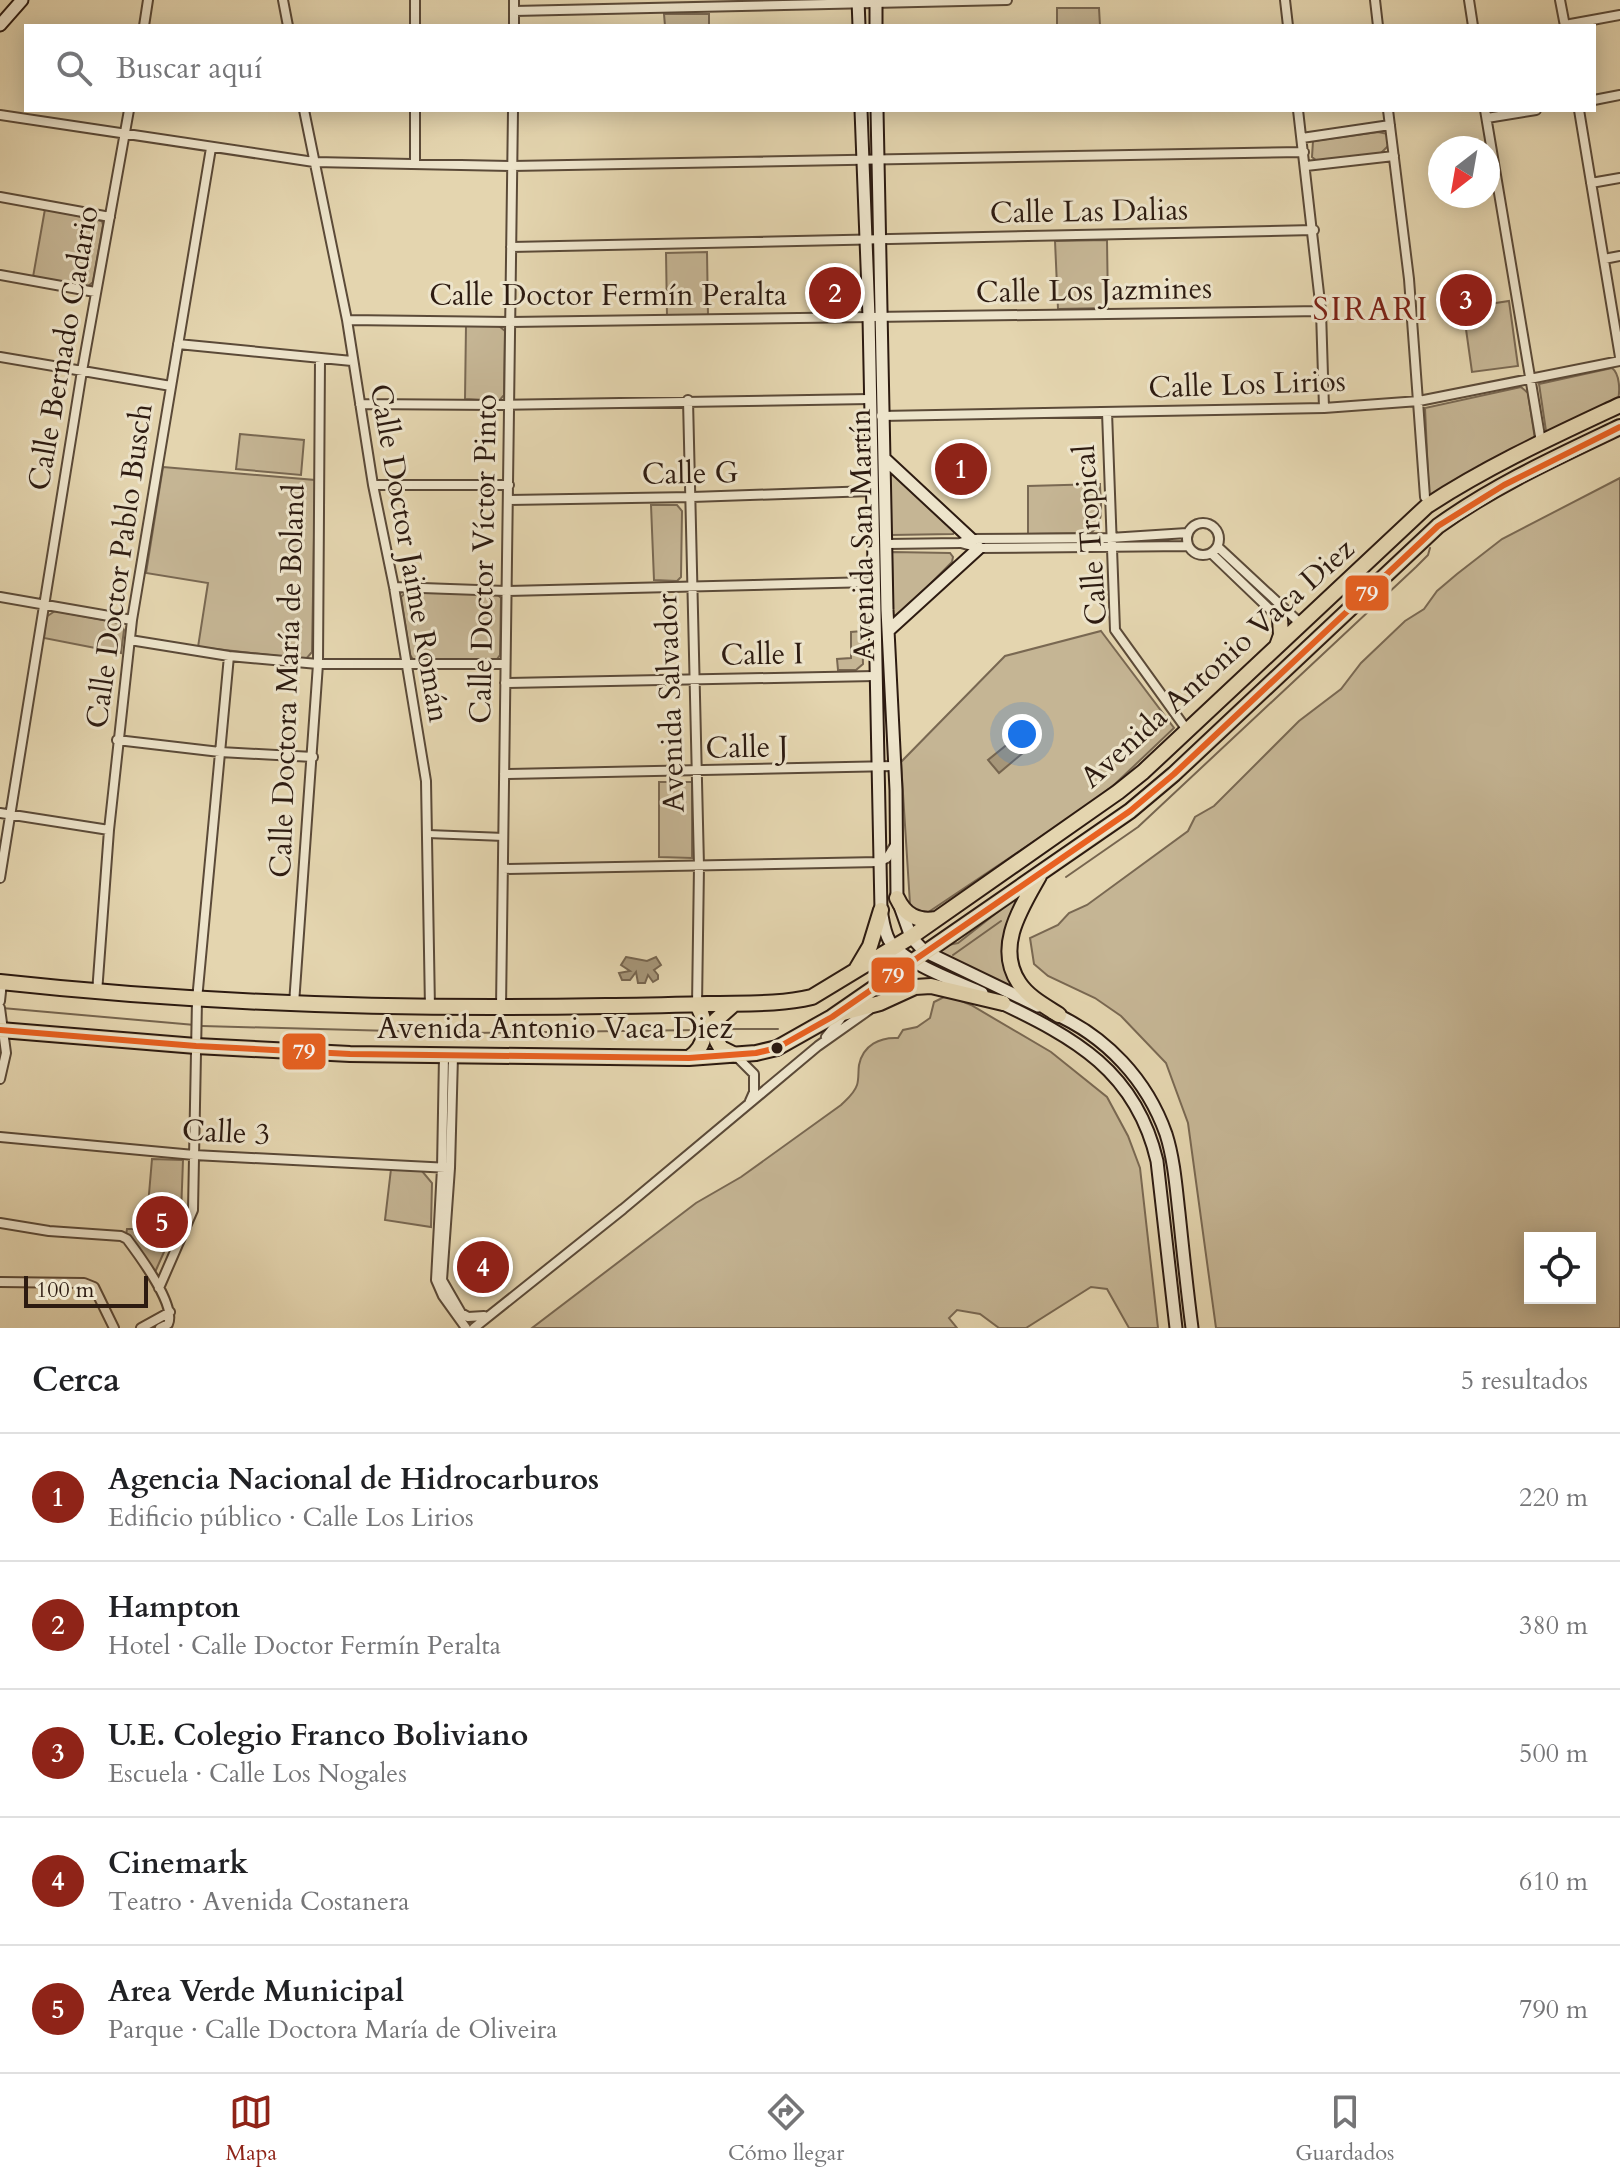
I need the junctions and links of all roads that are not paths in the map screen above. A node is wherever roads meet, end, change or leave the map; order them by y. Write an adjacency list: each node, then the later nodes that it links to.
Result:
1 (22, 0): 27 (main road)
2 (148, 0): 16 (street)
3 (283, 0): 17 (street)
4 (415, 0): 18 (street)
5 (514, 0): 14 (street)
6 (1007, 0): 11 (street)
7 (1285, 0): 22 (street)
8 (1375, 0): 23 (street)
9 (1469, 0): 24 (street)
10 (1560, 0): 25 (street)
11 (876, 1): 12 (street); 21 (main road)
12 (858, 2): 13 (street); 20 (main road)
13 (685, 3): 14 (street)
14 (514, 11): 19 (street)
15 (1620, 15): 26 (street)
16 (144, 24)
17 (288, 24)
18 (415, 24)
19 (514, 24)
20 (859, 24)
21 (876, 24)
22 (1288, 24)
23 (1378, 24)
24 (1473, 24)
25 (1565, 24)
26 (1570, 24)
27 (0, 25)
28 (1620, 95): 29 (street)
29 (1596, 100)
30 (129, 112): 43 (street, Calle Bernado Cadario)
31 (304, 112): 49 (street, Calle Doctor Jaime Román)
32 (415, 112): 51 (street)
33 (513, 112): 52 (street, Calle Doctor Víctor Pinto)
34 (861, 112): 48 (main road, Avenida San Martín)
35 (877, 112): 50 (main road, Avenida San Martín)
36 (1298, 112): 44 (street)
37 (1388, 112): 42 (street)
38 (1511, 112): 40 (street)
39 (1579, 112): 55 (street)
40 (1486, 114): 77 (street)
41 (0, 115): 43 (street)
42 (1390, 125): 44 (street); 47 (street)
43 (125, 136): 45 (street); 57 (street, Calle Bernado Cadario)
44 (1302, 138): 46 (street)
45 (211, 148): 49 (street); 71 (street, Calle Doctor Pablo Busch)
46 (1304, 152): 50 (street); 53 (street)
47 (1394, 156): 53 (street); 81 (street)
48 (862, 161): 50 (street); 52 (street); 60 (main road, Avenida San Martín)
49 (314, 162): 51 (street); 69 (street, Calle Doctor Jaime Román)
50 (879, 162): 59 (main road, Avenida San Martín)
51 (415, 164): 52 (street)
52 (512, 166): 61 (street, Calle Doctor Víctor Pinto)
53 (1306, 166): 58 (street)
54 (1620, 178): 55 (street)
55 (1591, 183): 63 (street)
56 (0, 197): 57 (street)
57 (110, 217): 65 (street, Calle Bernado Cadario)
58 (1314, 230): 59 (street, Calle Las Dalias); 66 (street)
59 (881, 239): 60 (street, Calle Las Dalias); 68 (main road, Avenida San Martín)
60 (865, 240): 61 (street, Calle Las Dalias); 67 (main road, Avenida San Martín)
61 (511, 247): 70 (street, Calle Doctor Víctor Pinto)
62 (1620, 256): 63 (street)
63 (1604, 259): 74 (street)
64 (0, 275): 65 (street)
65 (95, 292): 76 (street, Calle Bernado Cadario)
66 (1321, 311): 68 (street, Calle Los Jazmines); 85 (street)
67 (869, 317): 68 (street, Calle Los Jazmines); 70 (street, Calle Doctor Fermín Peralta); 79 (main road, Avenida San Martín)
68 (882, 318): 87 (main road, Avenida San Martín)
69 (347, 320): 70 (street, Calle Doctor Fermín Peralta); 75 (street, Calle Doctor Jaime Román)
70 (510, 322): 83 (street, Calle Doctor Víctor Pinto)
71 (178, 344): 73 (street); 78 (street, Calle Doctor Pablo Busch)
72 (0, 357): 76 (street)
73 (320, 359): 75 (street); 118 (street, Calle Doctora María de Boland)
74 (1620, 359): 77 (street, Calle Los Lirios)
75 (352, 361): 82 (street, Calle Doctor Jaime Román)
76 (82, 371): 78 (street); 108 (street, Calle Bernado Cadario)
77 (1530, 378): 81 (street, Calle Los Lirios); 89 (street)
78 (171, 386): 112 (street, Calle Doctor Pablo Busch)
79 (870, 399): 80 (street); 87 (main road, Avenida San Martín)
80 (688, 400): 83 (street); 94 (street, Avenida Salvador)
81 (1419, 401): 85 (street, Calle Los Lirios); 95 (street)
82 (360, 404): 83 (street); 91 (street, Calle Doctor Jaime Román)
83 (509, 404): 92 (street, Calle Doctor Víctor Pinto)
84 (1620, 405): 89 (highway, Avenida Antonio Vaca Diez)
85 (1324, 408): 86 (street, Calle Los Lirios)
86 (1107, 412): 87 (street, Calle Los Lirios); 98 (street, Calle Tropical)
87 (877, 416): 90 (main road, Avenida San Martín); 93 (main road, Avenida San Martín)
88 (1620, 427): 134 (highway, Avenida Antonio Vaca Diez)
89 (1541, 442): 113 (highway, Avenida Antonio Vaca Diez)
90 (885, 459): 99 (main road); 100 (main road, Avenida San Martín)
91 (373, 485): 92 (street); 104 (street, Calle Doctor Jaime Román)
92 (509, 485): 96 (street, Calle Doctor Víctor Pinto)
93 (872, 491): 94 (street, Calle G); 103 (main road, Avenida San Martín)
94 (692, 497): 96 (street, Calle G); 105 (street, Avenida Salvador)
95 (1425, 497)
96 (509, 500): 106 (street, Calle Doctor Víctor Pinto)
97 (1187, 533): 98 (street); 101 (street); 102 (street)
98 (1110, 541): 99 (street); 101 (street); 126 (street, Calle Tropical)
99 (970, 543): 100 (street); 114 (main road)
100 (887, 544): 110 (main road, Avenida San Martín)
101 (1188, 546): 102 (street)
102 (1214, 550): 111 (street); 113 (street)
103 (873, 582): 105 (street); 109 (main road, Avenida San Martín)
104 (394, 587): 106 (street); 119 (street, Calle Doctor Jaime Román)
105 (691, 587): 106 (street); 122 (street, Avenida Salvador)
106 (506, 591): 120 (street, Calle Doctor Víctor Pinto)
107 (0, 597): 108 (street)
108 (44, 605): 112 (street); 136 (street, Calle Bernado Cadario)
109 (874, 610): 110 (main road); 121 (main road, Avenida San Martín)
110 (887, 610): 114 (main road, Avenida San Martín)
111 (1280, 619): 113 (street); 116 (highway)
112 (132, 620): 115 (street, Calle Doctor Pablo Busch)
113 (1297, 628): 116 (highway, Avenida Antonio Vaca Diez)
114 (888, 631): 125 (main road, Avenida San Martín)
115 (130, 640): 117 (street); 127 (street, Calle Doctor Pablo Busch)
116 (1277, 646): 126 (highway, Avenida Antonio Vaca Diez)
117 (229, 656): 118 (street); 128 (street)
118 (318, 664): 119 (street); 129 (street, Calle Doctora María de Boland)
119 (406, 664): 120 (street); 138 (street, Calle Doctor Jaime Román)
120 (505, 664): 123 (street, Calle Doctor Víctor Pinto)
121 (875, 676): 122 (street, Calle I); 124 (main road, Avenida San Martín)
122 (694, 680): 123 (street, Calle I); 132 (street, Avenida Salvador)
123 (505, 683): 133 (street, Calle Doctor Víctor Pinto)
124 (876, 701): 125 (main road); 131 (main road, Avenida San Martín)
125 (890, 701): 130 (main road, Avenida San Martín)
126 (1187, 730): 134 (highway); 148 (highway, Avenida Antonio Vaca Diez)
127 (117, 740): 128 (street); 137 (street, Calle Doctor Pablo Busch)
128 (220, 752): 129 (street); 159 (street)
129 (313, 757): 160 (street, Calle Doctora María de Boland)
130 (894, 766): 131 (street, Calle J); 140 (main road, Avenida San Martín)
131 (877, 769): 132 (street, Calle J); 141 (main road, Avenida San Martín)
132 (696, 772): 133 (street, Calle J); 142 (street, Avenida Salvador)
133 (504, 774): 139 (street, Calle Doctor Víctor Pinto)
134 (1174, 774): 144 (highway, Avenida Antonio Vaca Diez)
135 (0, 813): 136 (street)
136 (10, 815): 137 (street); 145 (street, Calle Bernado Cadario)
137 (109, 830): 154 (street, Calle Doctor Pablo Busch)
138 (428, 834): 139 (street); 162 (street, Calle Doctor Jaime Román)
139 (504, 837): 143 (street, Calle Doctor Víctor Pinto)
140 (896, 844): 141 (street); 146 (main road, Avenida San Martín)
141 (879, 862): 142 (street); 147 (main road, Avenida San Martín)
142 (699, 866): 143 (street); 161 (street, Avenida Salvador)
143 (503, 869): 163 (street, Calle Doctor Víctor Pinto)
144 (1039, 874): 151 (highway, Avenida Antonio Vaca Diez); 166 (highway)
145 (0, 878)
146 (897, 898): 148 (highway); 149 (main road, Avenida San Martín)
147 (881, 910): 150 (main road, Avenida San Martín); 152 (highway)
148 (936, 918): 149 (highway, Avenida Antonio Vaca Diez)
149 (911, 937): 150 (highway, Avenida Antonio Vaca Diez); 151 (main road, Avenida San Martín)
150 (894, 946): 151 (main road); 152 (highway, Avenida Antonio Vaca Diez)
151 (918, 955): 157 (main road); 165 (highway, Avenida Antonio Vaca Diez); 166 (main road)
152 (850, 976): 158 (highway, Avenida Antonio Vaca Diez)
153 (1, 982): 154 (highway, Avenida Antonio Vaca Diez); 155 (street)
154 (97, 993): 159 (highway, Avenida Antonio Vaca Diez)
155 (0, 1001)
156 (880, 1003): 157 (highway); 165 (highway); 169 (street)
157 (1003, 1003): 189 (main road)
158 (734, 1004): 161 (highway, Avenida Antonio Vaca Diez); 171 (highway)
159 (196, 1005): 160 (highway, Avenida Antonio Vaca Diez); 168 (street)
160 (294, 1005): 162 (highway, Avenida Antonio Vaca Diez)
161 (697, 1005): 163 (highway, Avenida Antonio Vaca Diez); 173 (highway)
162 (430, 1008): 163 (highway, Avenida Antonio Vaca Diez)
163 (501, 1008)
164 (0, 1010): 167 (street)
165 (839, 1014): 169 (street); 171 (highway, Avenida Antonio Vaca Diez)
166 (1059, 1015): 190 (main road)
167 (1, 1030): 168 (highway, Avenida Antonio Vaca Diez); 174 (street)
168 (196, 1043): 172 (highway, Avenida Antonio Vaca Diez); 177 (street)
169 (818, 1046): 175 (street)
170 (719, 1050): 170 (street)
171 (735, 1055): 173 (highway, Avenida Antonio Vaca Diez); 175 (street)
172 (449, 1056): 173 (highway, Avenida Antonio Vaca Diez); 178 (street)
173 (689, 1058)
174 (0, 1079)
175 (750, 1101): 183 (street)
176 (0, 1137): 177 (street, Calle 3)
177 (194, 1155): 178 (street, Calle 3); 181 (street)
178 (446, 1168): 183 (street); 187 (street)
179 (0, 1223): 181 (street)
180 (0, 1282): 184 (street)
181 (159, 1288): 182 (street)
182 (171, 1315): 185 (street); 186 (street)
183 (489, 1315): 188 (street)
184 (114, 1328)
185 (141, 1328)
186 (160, 1328)
187 (466, 1328)
188 (474, 1328)
189 (1176, 1328)
190 (1192, 1328)

